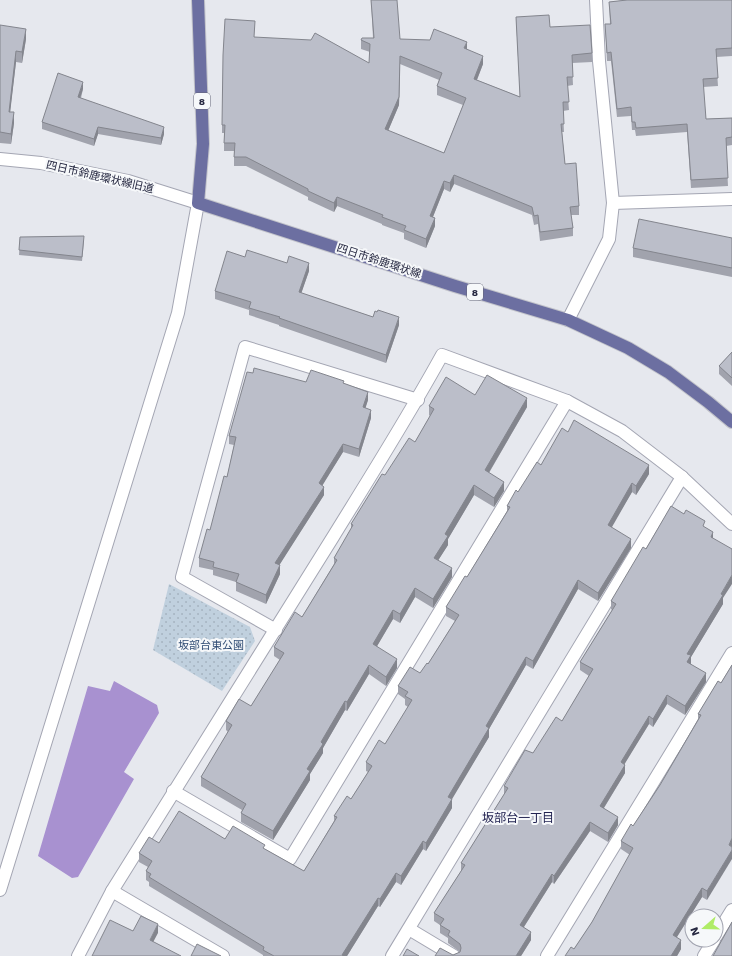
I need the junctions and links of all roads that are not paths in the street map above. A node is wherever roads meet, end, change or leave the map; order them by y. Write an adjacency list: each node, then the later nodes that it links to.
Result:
1 (198, 0): 5 (main road, 8)
2 (596, 0): 6 (street)
3 (0, 159): 5 (street, 四日市鈴鹿環状線旧道)
4 (732, 199): 6 (street)
5 (198, 203): 7 (main road, 四日市鈴鹿環状線 / 8); 16 (street)
6 (612, 203): 7 (street)
7 (568, 320): 10 (main road, 四日市鈴鹿環状線 / 8)
8 (418, 400): 9 (street); 13 (street); 13 (street)
9 (567, 401): 11 (street); 15 (street)
10 (732, 422)
11 (682, 477): 12 (street); 20 (street)
12 (732, 524)
13 (276, 630): 15 (street)
14 (732, 653): 25 (street)
15 (173, 791): 17 (street)
16 (0, 890)
17 (112, 891): 21 (street); 22 (street)
18 (732, 910): 19 (street)
19 (724, 923)
20 (409, 929): 23 (street); 24 (street)
21 (78, 956)
22 (223, 956)
23 (392, 956)
24 (454, 956)
25 (547, 956)

